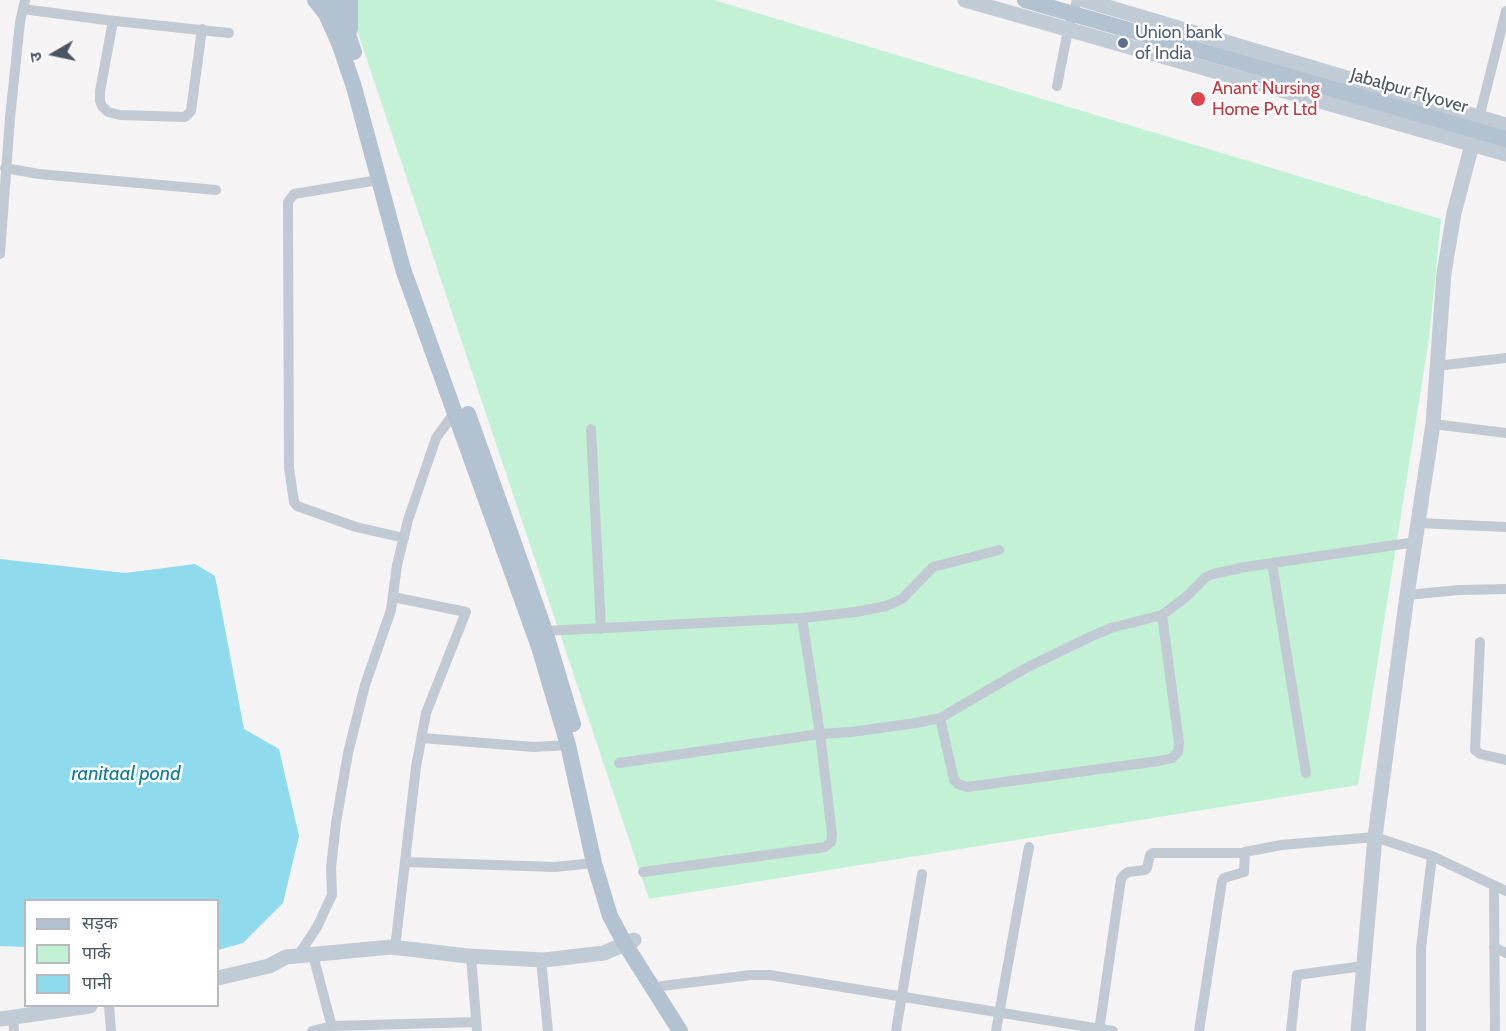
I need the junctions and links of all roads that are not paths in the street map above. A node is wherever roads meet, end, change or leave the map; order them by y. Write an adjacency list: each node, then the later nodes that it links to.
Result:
1 (315, 0): 22 (main road)
2 (333, 0): 14 (main road)
3 (350, 0): 14 (main road)
4 (965, 0): 12 (street)
5 (1025, 0): 18 (main road, Jabalpur Flyover, bridge)
6 (1077, 0): 12 (street)
7 (1084, 0): 16 (street)
8 (24, 4): 10 (street); 21 (street)
9 (1506, 11): 16 (street)
10 (113, 21): 11 (street); 11 (street)
11 (202, 29): 13 (street)
12 (1068, 30): 15 (street); 19 (street)
13 (229, 33)
14 (350, 42): 43 (main road)
15 (1057, 86)
16 (1479, 118): 17 (street); 19 (street)
17 (1506, 125)
18 (1506, 139)
19 (1472, 145): 20 (street); 26 (street)
20 (1506, 154)
21 (5, 168): 23 (street); 24 (street)
22 (378, 180): 27 (main road); 33 (street)
23 (216, 190)
24 (0, 254)
25 (1506, 358): 26 (street)
26 (1436, 366): 28 (street)
27 (455, 412): 33 (street); 48 (main road)
28 (1433, 424): 30 (street); 31 (street)
29 (591, 429): 42 (street)
30 (1506, 433)
31 (1419, 523): 32 (street); 34 (street)
32 (1506, 527)
33 (404, 538): 39 (street)
34 (1416, 542): 36 (street); 38 (street)
35 (999, 550): 41 (street)
36 (1272, 563): 40 (street); 51 (street)
37 (1506, 589): 38 (street)
38 (1407, 595): 52 (street)
39 (393, 597): 47 (street); 66 (street)
40 (1162, 615): 45 (street); 45 (street)
41 (802, 618): 42 (street); 46 (street)
42 (601, 629): 43 (street)
43 (545, 631): 62 (main road)
44 (1480, 642): 49 (street)
45 (940, 718): 46 (street)
46 (820, 734): 50 (street); 58 (street)
47 (422, 738): 48 (street); 56 (street)
48 (568, 745): 57 (main road)
49 (1506, 760)
50 (619, 763)
51 (1306, 773)
52 (1375, 837): 54 (street); 55 (street); 69 (street)
53 (1029, 847): 75 (street)
54 (1244, 853): 79 (street); 88 (street)
55 (1432, 856): 60 (street); 91 (street)
56 (406, 862): 57 (street); 64 (street)
57 (594, 863): 62 (main road)
58 (643, 872)
59 (922, 874): 72 (street)
60 (1494, 886): 61 (street); 63 (street)
61 (1506, 891)
62 (630, 942): 68 (street); 71 (main road); 83 (main road)
63 (1494, 947): 65 (street); 92 (street)
64 (395, 948): 66 (street); 67 (street)
65 (1506, 953)
66 (306, 956): 70 (street); 78 (street)
67 (471, 956): 68 (street); 77 (street)
68 (541, 960): 82 (street)
69 (1363, 966): 89 (street); 90 (street)
70 (219, 978)
71 (662, 986): 72 (street); 84 (main road)
72 (901, 998): 75 (street); 85 (street)
73 (80, 1007): 76 (street)
74 (109, 1007): 80 (street)
75 (999, 1012): 79 (street); 86 (street)
76 (9, 1022)
77 (476, 1027): 78 (street)
78 (332, 1029): 81 (street)
79 (1100, 1030): 87 (street)
80 (111, 1031)
81 (312, 1031)
82 (548, 1031)
83 (680, 1031)
84 (690, 1031)
85 (896, 1031)
86 (996, 1031)
87 (1113, 1031)
88 (1199, 1031)
89 (1291, 1031)
90 (1358, 1031)
91 (1421, 1031)
92 (1495, 1031)

